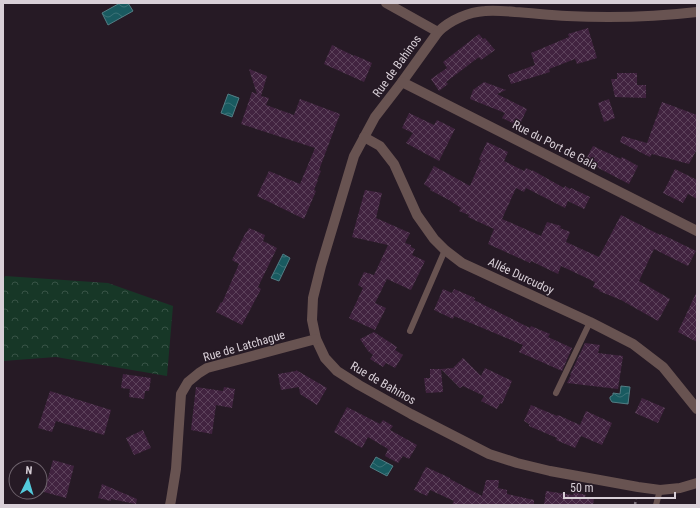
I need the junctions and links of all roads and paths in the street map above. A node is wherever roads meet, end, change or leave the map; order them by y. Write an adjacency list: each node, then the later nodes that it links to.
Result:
1 (386, 3): 3 (street, Rue de Bahinos)
2 (697, 12): 3 (street)
3 (438, 32): 4 (street, Rue de Bahinos)
4 (402, 82): 5 (street, Rue de Bahinos); 6 (street, Rue du Port de Gala)
5 (364, 137): 7 (street, Allée Durcudoy); 10 (street, Rue de Bahinos)
6 (697, 231)
7 (445, 250): 8 (street, Allée Durcudoy); 9 (lane)
8 (590, 322): 11 (lane); 12 (street, Allée Durcudoy)
9 (410, 331)
10 (316, 339): 14 (street, Rue de Bahinos); 16 (street, Rue de Latchague)
11 (556, 393)
12 (697, 409)
13 (697, 483): 14 (street, Rue de Bahinos)
14 (660, 490): 18 (lane)
15 (636, 498): 17 (path)
16 (170, 505)
17 (635, 505)
18 (656, 505)

